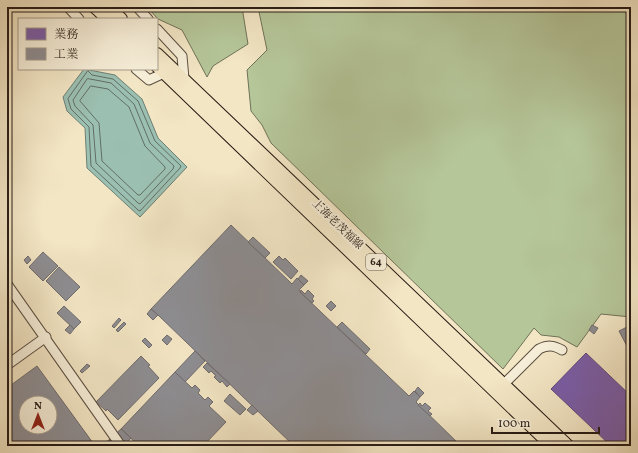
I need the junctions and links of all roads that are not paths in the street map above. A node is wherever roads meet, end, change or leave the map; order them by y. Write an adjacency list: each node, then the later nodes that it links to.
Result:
1 (68, 7): 5 (street)
2 (95, 7): 6 (main road)
3 (108, 7): 7 (main road)
4 (137, 7): 8 (street)
5 (78, 18)
6 (107, 18)
7 (120, 18)
8 (147, 18)
9 (158, 30): 13 (street)
10 (158, 55): 13 (main road, 上海老茂福線 / 64)
11 (161, 69): 12 (street, 上海老茂福線); 19 (main road, 上海老茂福線 / 64)
12 (137, 70)
13 (184, 79): 18 (main road, 上海老茂福線 / 64)
14 (7, 284): 15 (street)
15 (46, 337): 17 (street); 20 (street)
16 (562, 350): 18 (street)
17 (7, 365)
18 (504, 384): 21 (main road, 上海老茂福線 / 64)
19 (549, 444)
20 (121, 446)
21 (568, 446)

